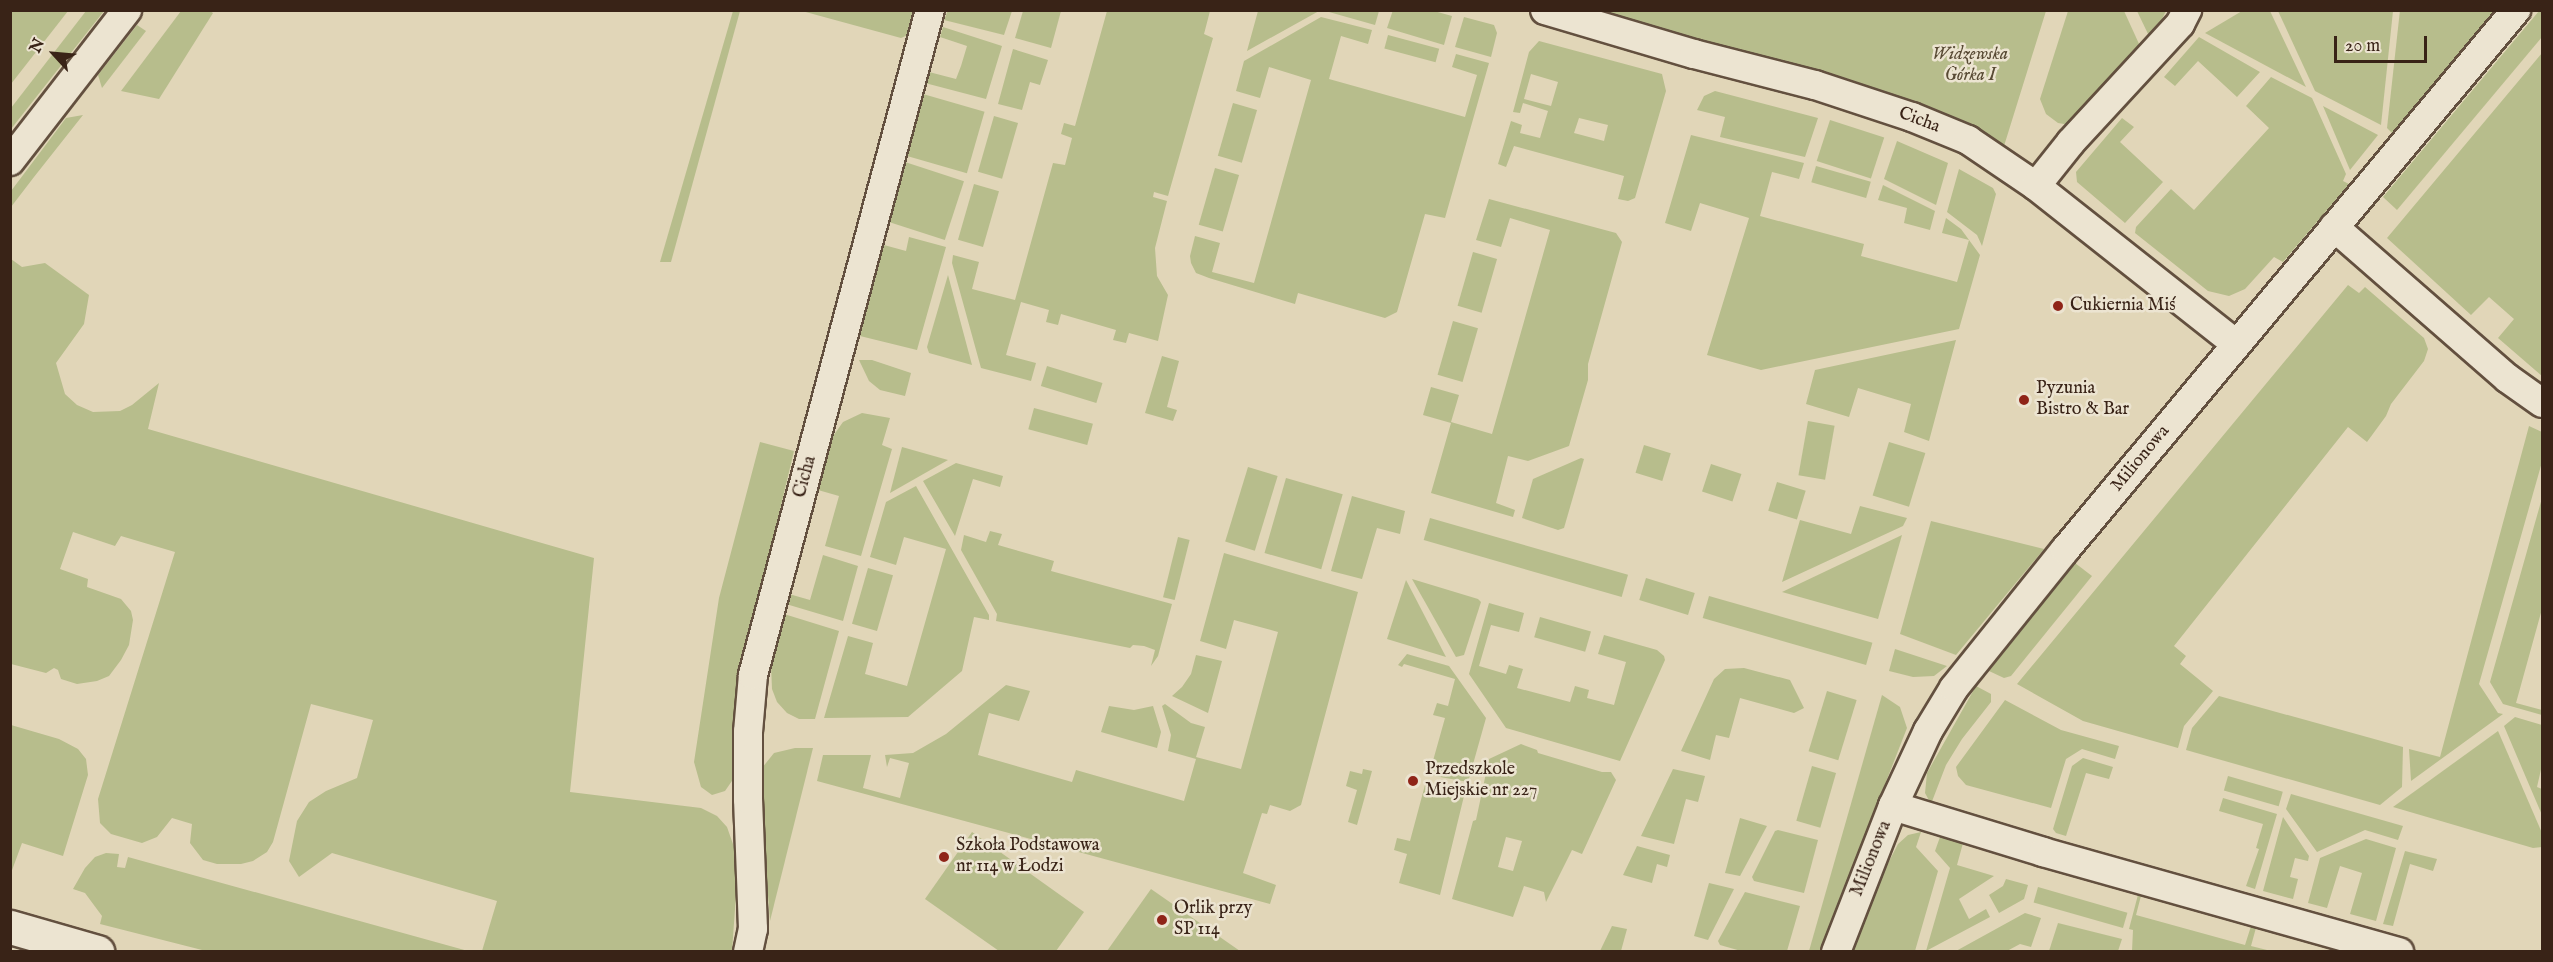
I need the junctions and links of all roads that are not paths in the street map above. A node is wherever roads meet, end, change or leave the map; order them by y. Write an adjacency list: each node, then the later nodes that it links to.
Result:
1 (127, 10): 6 (street)
2 (930, 10): 14 (street, Cicha)
3 (1545, 10): 7 (street, Cicha)
4 (2516, 10): 8 (street, Milionowa)
5 (2182, 15): 7 (street)
6 (10, 161)
7 (2037, 186): 9 (street, Cicha)
8 (2334, 228): 9 (street, Milionowa); 10 (street)
9 (2236, 344): 11 (street, Milionowa)
10 (2542, 403)
11 (1893, 806): 15 (street, Milionowa); 16 (street)
12 (10, 927): 13 (street)
13 (97, 951)
14 (748, 951)
15 (1836, 951)
16 (2399, 951)

